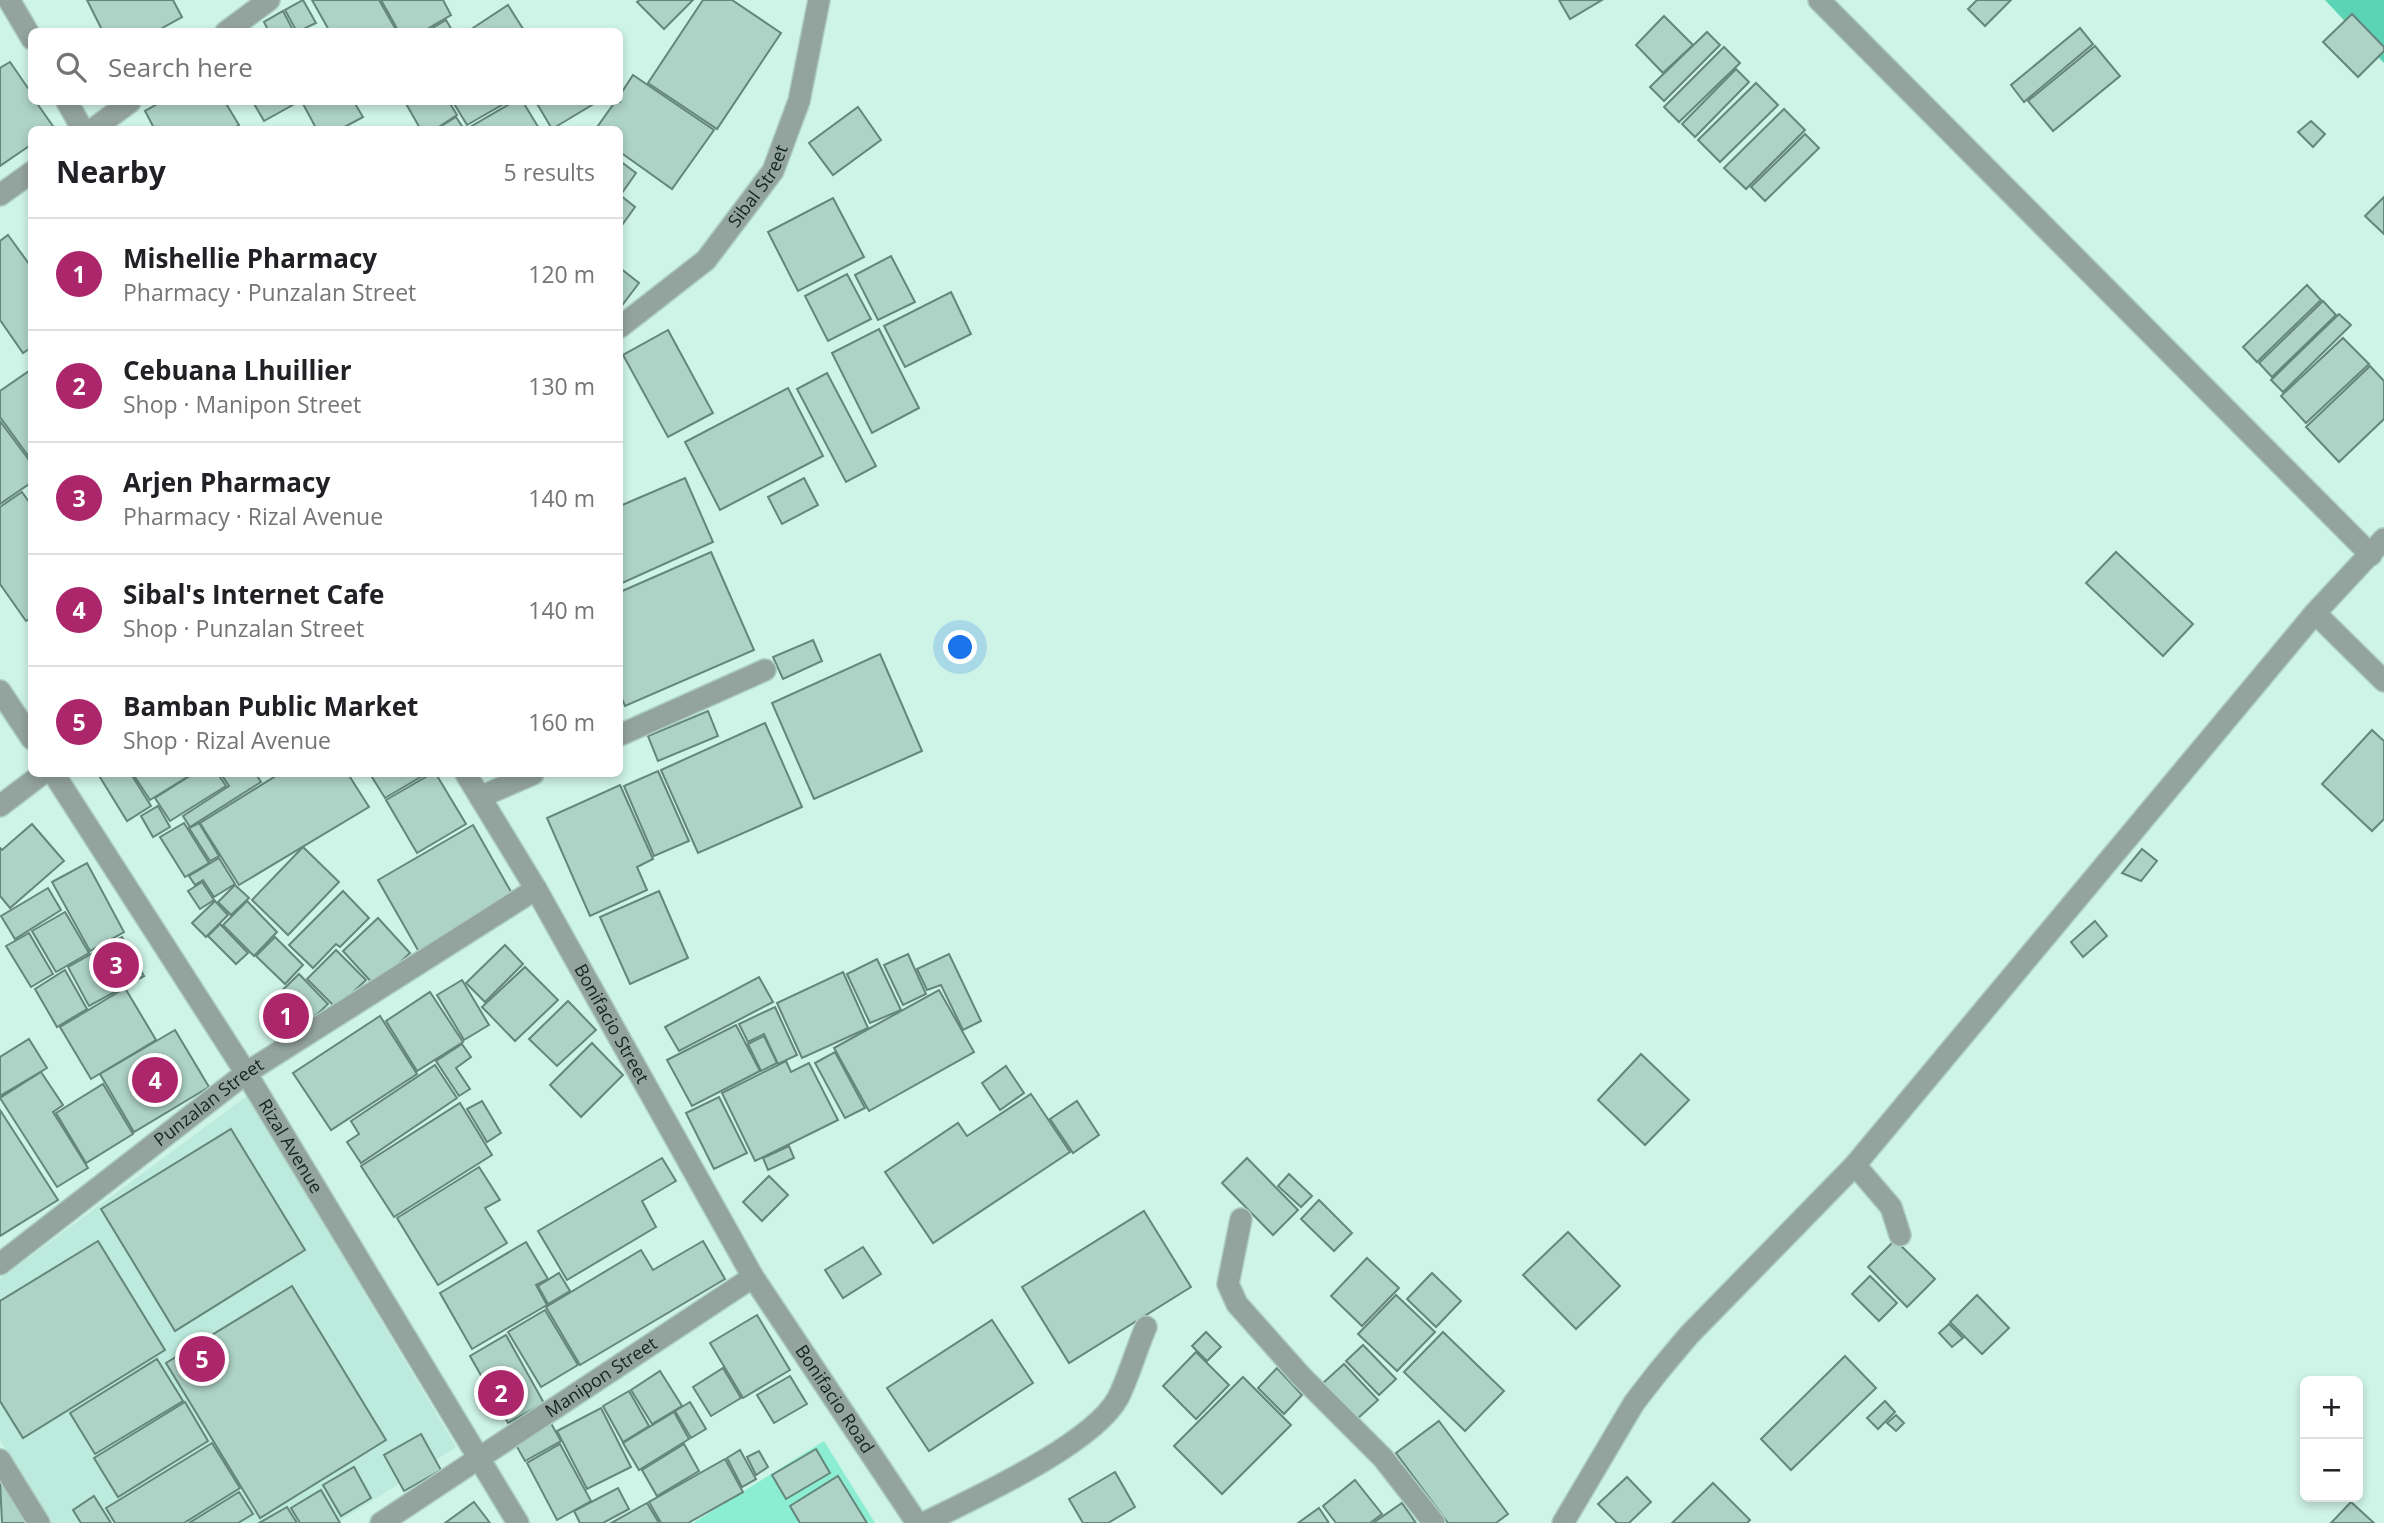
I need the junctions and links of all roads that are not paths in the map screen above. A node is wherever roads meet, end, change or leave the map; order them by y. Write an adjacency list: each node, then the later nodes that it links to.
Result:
1 (9, 0): 6 (street)
2 (269, 0): 5 (street)
3 (819, 0): 13 (street, Sibal Street)
4 (1819, 0): 14 (street)
5 (231, 28)
6 (28, 32)
7 (69, 105): 9 (street)
8 (127, 105): 10 (street)
9 (81, 126)
10 (98, 126)
11 (28, 176): 12 (street)
12 (0, 195)
13 (623, 325)
14 (2377, 547): 15 (street)
15 (2315, 613): 17 (street); 29 (street)
16 (765, 670): 20 (street)
17 (2384, 681)
18 (0, 691): 19 (street)
19 (28, 733)
20 (623, 734)
21 (38, 777): 26 (street)
22 (56, 777): 28 (street, Rizal Avenue)
23 (468, 777): 25 (street, Bonifacio Street)
24 (526, 777): 25 (street)
25 (480, 797): 27 (street, Bonifacio Street)
26 (0, 806)
27 (536, 889): 28 (street, Punzalan Street); 33 (street, Bonifacio Street)
28 (246, 1073): 32 (street, Punzalan Street); 35 (street, Rizal Avenue)
29 (1855, 1165): 31 (street); 43 (street)
30 (1241, 1219): 42 (street)
31 (1899, 1235)
32 (0, 1264)
33 (753, 1277): 35 (street, Manipon Street); 40 (street, Bonifacio Road)
34 (1146, 1327): 41 (street)
35 (477, 1458): 38 (street, Manipon Street); 39 (street, Rizal Avenue)
36 (0, 1460): 37 (street)
37 (39, 1523)
38 (380, 1523)
39 (518, 1523)
40 (917, 1523)
41 (924, 1523)
42 (1434, 1523)
43 (1563, 1523)

